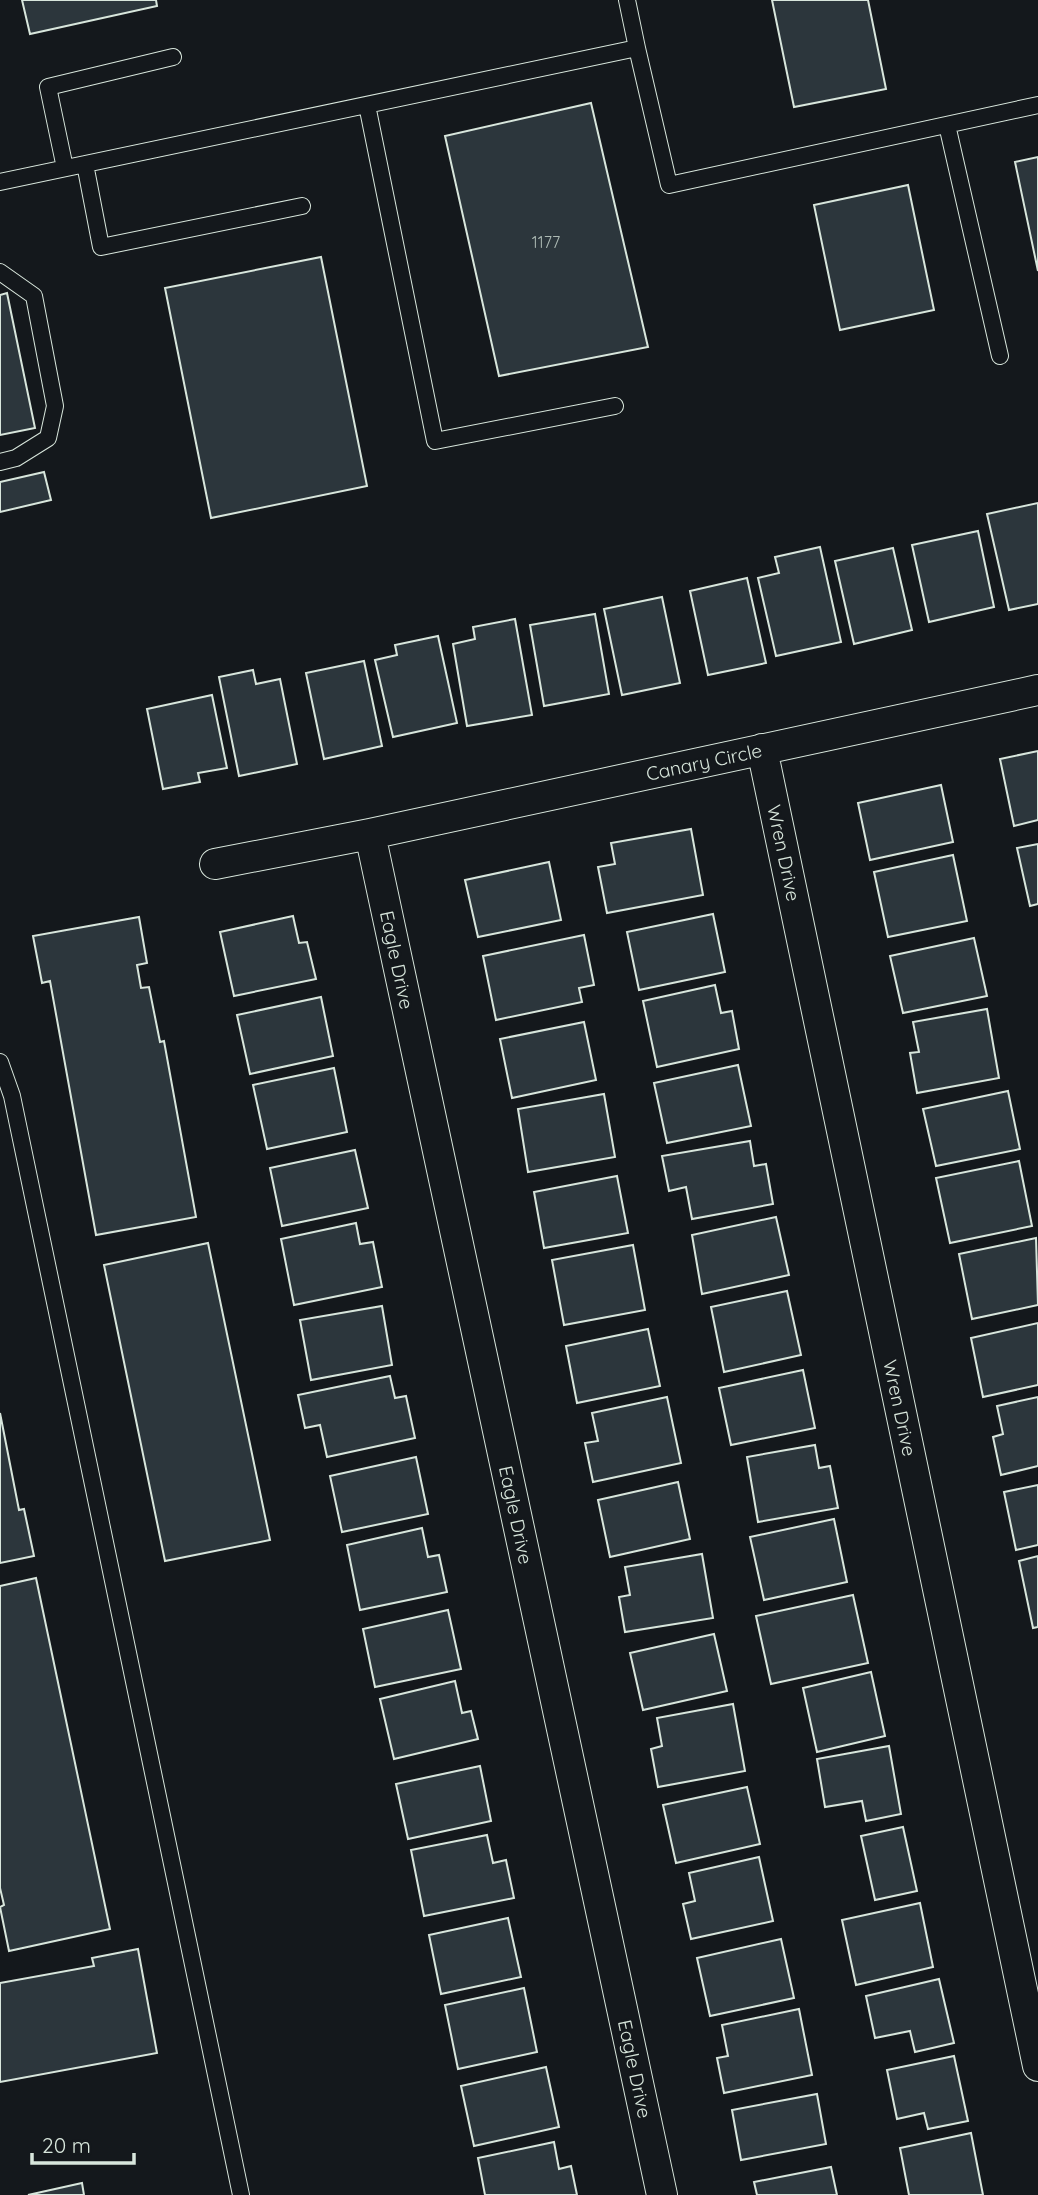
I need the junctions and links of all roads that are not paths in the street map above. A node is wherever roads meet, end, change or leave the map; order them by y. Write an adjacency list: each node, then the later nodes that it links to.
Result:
1 (627, 0): 2 (lane)
2 (636, 48): 4 (lane); 6 (lane)
3 (173, 57): 8 (lane)
4 (367, 105): 7 (lane); 13 (lane)
5 (1038, 105): 6 (lane)
6 (947, 125): 12 (lane)
7 (85, 164): 8 (lane); 10 (lane)
8 (65, 169): 9 (lane)
9 (0, 182)
10 (302, 206)
11 (0, 272): 14 (lane)
12 (1000, 356)
13 (615, 405)
14 (0, 462)
15 (1038, 690): 16 (street, Canary Circle)
16 (762, 749): 17 (street, Canary Circle); 20 (street, Wren Drive)
17 (369, 834): 18 (street, Canary Circle); 22 (street, Eagle Drive)
18 (215, 864)
19 (0, 1062): 21 (lane)
20 (1038, 2066)
21 (241, 2195)
22 (662, 2195)

